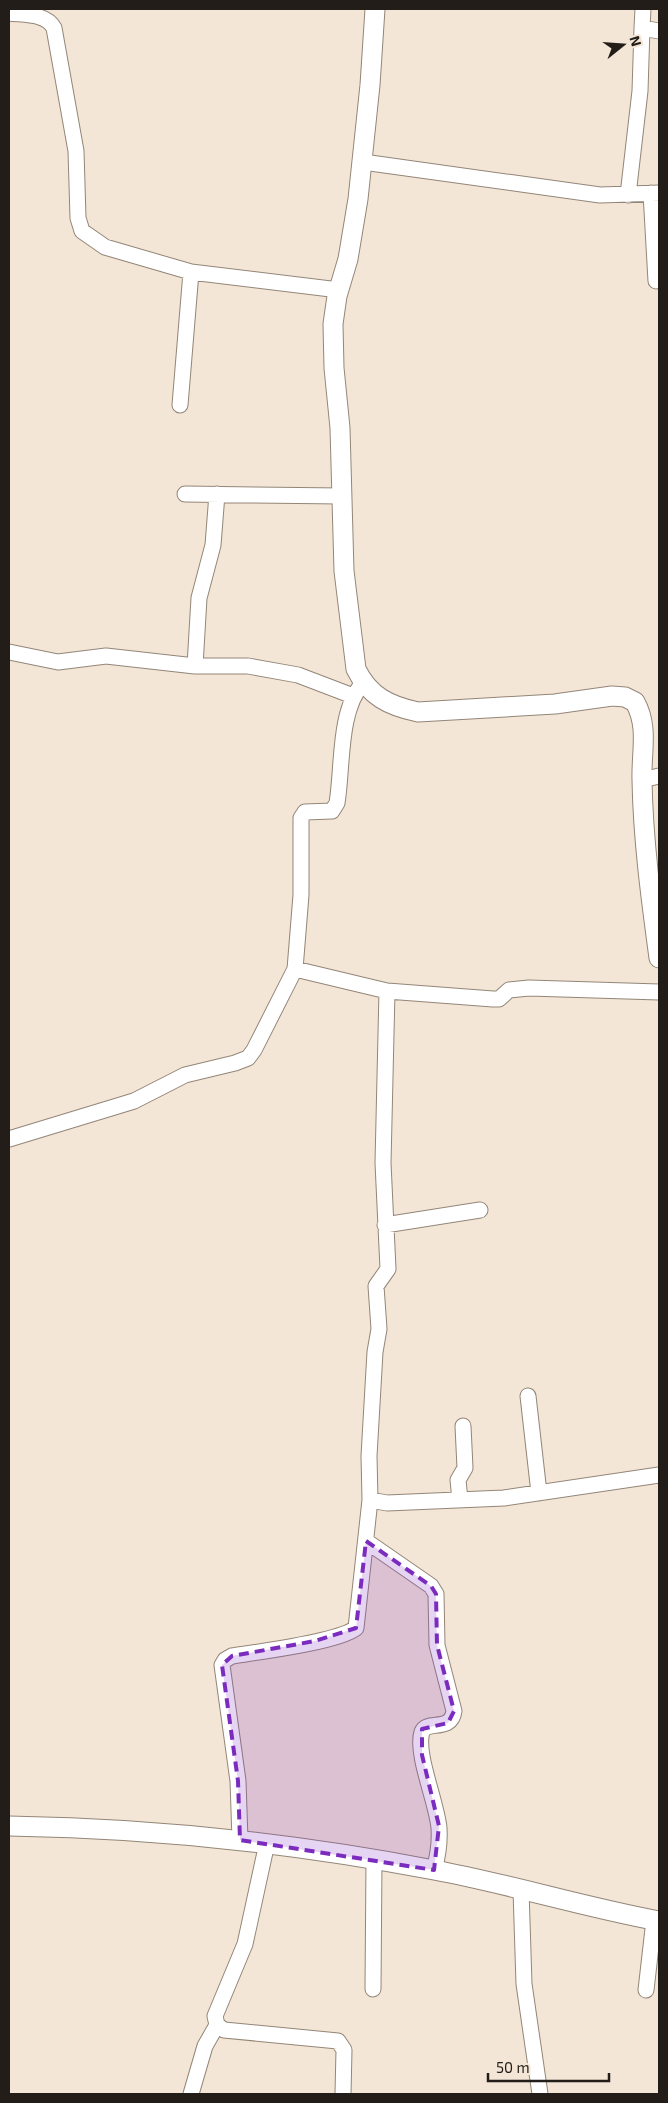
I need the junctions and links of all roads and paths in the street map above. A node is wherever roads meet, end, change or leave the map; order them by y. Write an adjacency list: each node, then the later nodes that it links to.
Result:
1 (375, 9): 6 (street)
2 (643, 9): 4 (street)
3 (9, 13): 9 (street)
4 (642, 28): 5 (street); 8 (street)
5 (659, 31)
6 (363, 162): 8 (street); 11 (street)
7 (655, 193): 8 (street); 10 (street)
8 (628, 195)
9 (191, 272): 11 (street); 12 (street)
10 (656, 280)
11 (339, 290): 15 (street)
12 (180, 405)
13 (184, 494): 14 (street)
14 (217, 494): 15 (street); 17 (street)
15 (342, 496): 18 (street)
16 (9, 652): 17 (street)
17 (194, 666): 18 (street)
18 (358, 690): 19 (street); 21 (street)
19 (650, 778): 20 (street)
20 (659, 958)
21 (295, 969): 22 (street); 24 (street)
22 (387, 991): 23 (street); 26 (street)
23 (659, 992)
24 (9, 1139)
25 (480, 1210): 26 (street)
26 (385, 1225): 31 (street)
27 (528, 1396): 30 (street)
28 (463, 1426): 32 (street)
29 (659, 1475): 30 (street)
30 (539, 1493): 32 (street)
31 (370, 1500): 32 (street); 33 (street)
32 (460, 1500)
33 (366, 1541): 35 (street); 38 (street)
34 (9, 1826): 35 (street)
35 (240, 1840): 36 (street)
36 (267, 1842): 37 (street); 43 (street)
37 (374, 1859): 38 (street); 41 (street)
38 (434, 1870): 39 (street)
39 (521, 1890): 40 (street); 46 (street)
40 (657, 1921): 42 (street)
41 (373, 1989)
42 (646, 1990)
43 (217, 2025): 44 (street); 45 (street)
44 (191, 2094)
45 (343, 2094)
46 (540, 2094)

